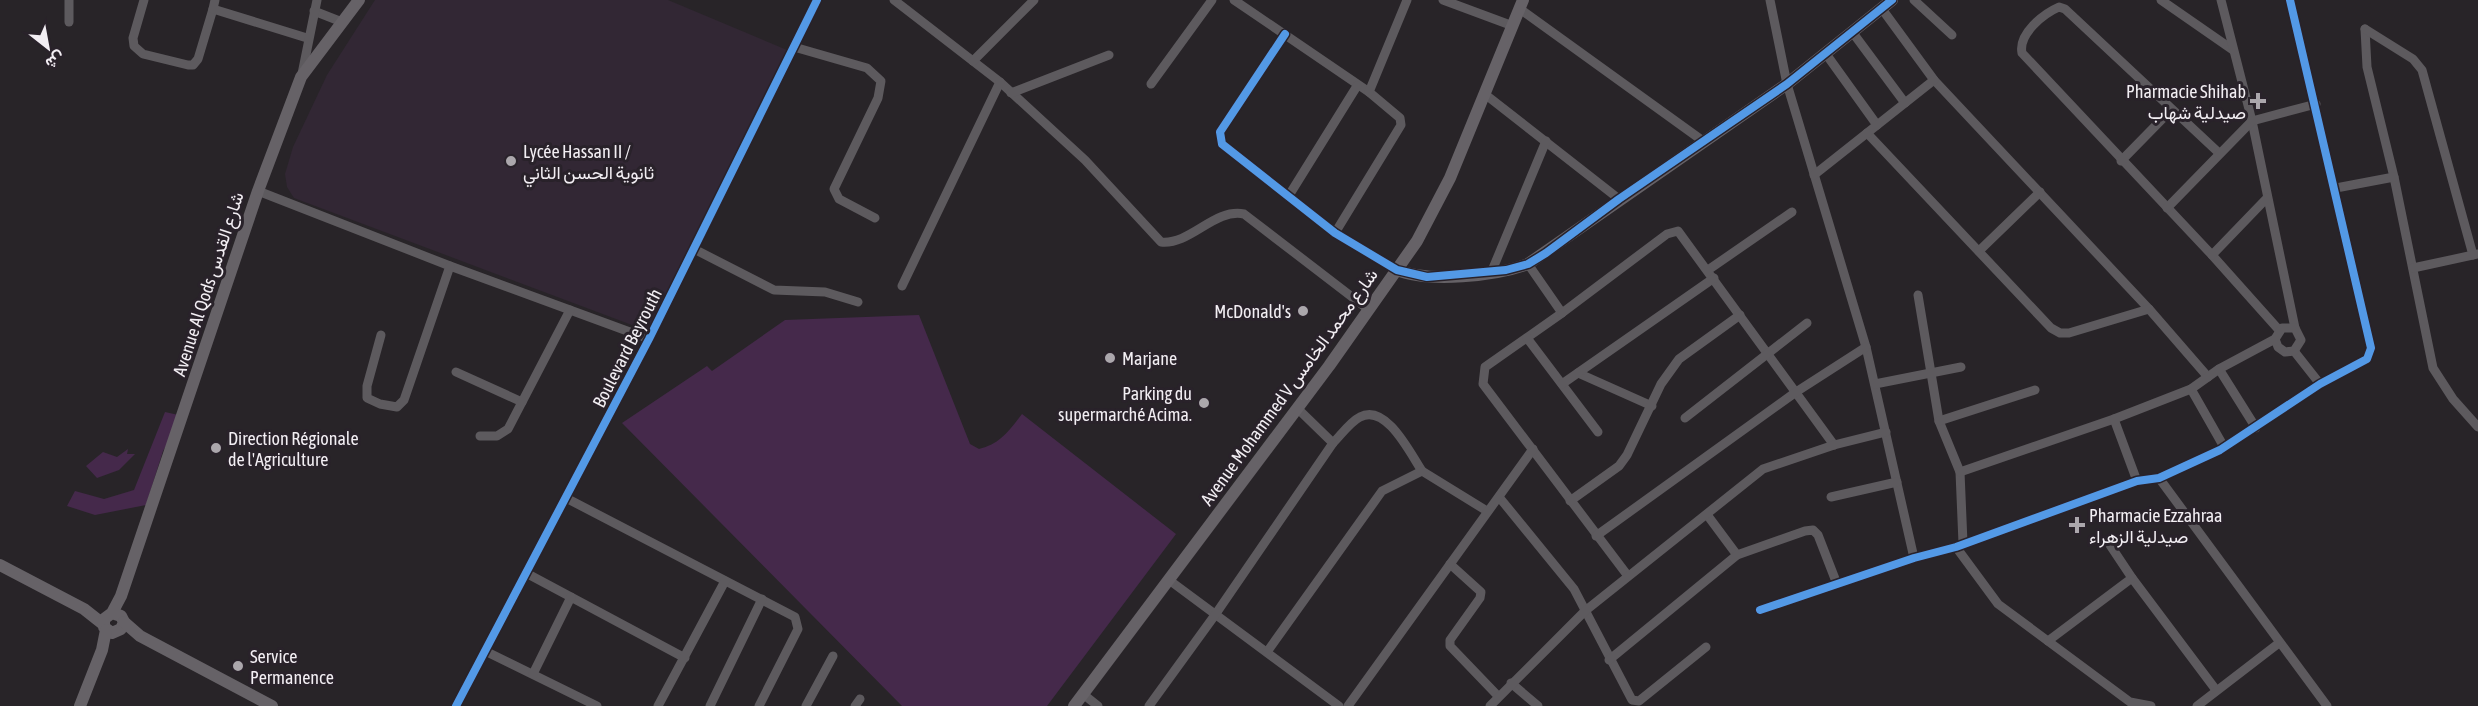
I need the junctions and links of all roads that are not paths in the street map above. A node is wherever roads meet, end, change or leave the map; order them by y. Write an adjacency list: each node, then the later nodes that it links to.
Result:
1 (69, 0): 21 (street)
2 (144, 0): 19 (street)
3 (317, 0): 20 (street)
4 (359, 0): 22 (street, Avenue Al Qods شارع القدس)
5 (817, 0): 28 (street, Boulevard Beyrouth)
6 (894, 0): 32 (street)
7 (1034, 0): 32 (street)
8 (1212, 0): 36 (street)
9 (1234, 0): 25 (street)
10 (1407, 0): 39 (street)
11 (1443, 0): 23 (street)
12 (1770, 0): 37 (street)
13 (1914, 0): 26 (street)
14 (2161, 0): 29 (street)
15 (2221, 0): 29 (street)
16 (2290, 0): 43 (street)
17 (1522, 4): 23 (street, Avenue Mohammed V شارع محمد الخامس); 49 (street)
18 (1887, 4): 24 (street); 34 (street)
19 (214, 5): 27 (street)
20 (314, 11): 22 (street); 27 (street)
21 (69, 21)
22 (342, 22): 33 (street, Avenue Al Qods شارع القدس)
23 (1513, 26): 41 (street, Avenue Mohammed V شارع محمد الخامس)
24 (1853, 33): 30 (street); 42 (street)
25 (1285, 34): 38 (street); 57 (street)
26 (1952, 36)
27 (307, 38): 33 (street)
28 (794, 47): 62 (street); 64 (street, Boulevard Beyrouth)
29 (2234, 50): 45 (street)
30 (1826, 54): 37 (street); 46 (street)
31 (1109, 55): 40 (street)
32 (973, 61): 35 (street)
33 (302, 77): 55 (street, Avenue Al Qods شارع القدس)
34 (1934, 80): 42 (street); 56 (street)
35 (1000, 82): 40 (street); 75 (street)
36 (1151, 84)
37 (1787, 84): 49 (street); 52 (street)
38 (1358, 86): 39 (street); 57 (street)
39 (1369, 92): 63 (street)
40 (1011, 93): 80 (street)
41 (1486, 95): 48 (street); 71 (street, Avenue Mohammed V شارع محمد الخامس)
42 (1905, 103): 46 (street)
43 (2316, 104): 45 (street); 54 (street)
44 (2171, 110): 50 (street); 51 (street); 51 (street)
45 (2252, 120): 50 (street); 58 (street)
46 (1877, 125): 47 (street)
47 (1867, 133): 52 (street); 65 (street)
48 (1546, 141): 59 (street); 73 (street)
49 (1703, 141): 59 (street)
50 (2219, 153): 60 (street)
51 (2121, 161): 60 (street)
52 (1814, 175): 89 (street)
53 (2394, 177): 54 (street); 67 (street); 70 (street)
54 (2336, 188): 100 (street)
55 (258, 191): 69 (street); 148 (street, Avenue Al Qods شارع القدس)
56 (2040, 192): 65 (street); 78 (street)
57 (1288, 197): 63 (street)
58 (2267, 198): 66 (street); 84 (street)
59 (1619, 199): 68 (street)
60 (2167, 208): 66 (street)
61 (1792, 212): 72 (street)
62 (875, 218)
63 (1335, 233): 71 (street)
64 (694, 249): 77 (street); 88 (street, Boulevard Beyrouth)
65 (1979, 252): 78 (street)
66 (2212, 255): 85 (street)
67 (2475, 255): 70 (street)
68 (1528, 264): 73 (street); 81 (street)
69 (450, 266): 79 (street); 86 (street)
70 (2413, 268): 110 (street)
71 (1397, 270): 73 (street); 80 (street, Avenue Mohammed V شارع محمد الخامس)
72 (1708, 270): 74 (street); 81 (street)
73 (1491, 273)
74 (1714, 279): 82 (street); 96 (street)
75 (902, 286)
76 (1918, 295): 95 (street)
77 (858, 302)
78 (2149, 309): 97 (street)
79 (570, 310): 88 (street); 104 (street)
80 (1369, 310): 106 (street, Avenue Mohammed V شارع محمد الخامس)
81 (1562, 313): 87 (street)
82 (1740, 315): 91 (street); 105 (street)
83 (1807, 323): 91 (street)
84 (2295, 328): 85 (street); 90 (street)
85 (2277, 334): 90 (street); 93 (street)
86 (381, 335)
87 (1527, 338): 98 (street); 118 (street)
88 (650, 339): 126 (street, Boulevard Beyrouth)
89 (1866, 347): 99 (street); 103 (street)
90 (2294, 351): 100 (street)
91 (1768, 354): 103 (street); 107 (street)
92 (1961, 367): 95 (street)
93 (2219, 369): 97 (street); 111 (street)
94 (456, 372): 104 (street)
95 (1930, 372): 99 (street); 109 (street)
96 (1578, 373): 98 (street); 105 (street)
97 (2208, 377): 101 (street)
98 (1562, 384): 112 (street)
99 (1875, 384): 113 (street)
100 (2320, 384): 111 (street)
101 (2191, 389): 108 (street); 117 (street)
102 (2034, 390): 109 (street)
103 (1796, 392): 116 (street); 130 (street)
104 (522, 402): 114 (street)
105 (1652, 406): 127 (street)
106 (1297, 408): 115 (street); 140 (street, Avenue Mohammed V شارع محمد الخامس)
107 (1685, 418)
108 (2114, 419): 120 (street); 122 (street)
109 (1939, 421): 120 (street)
110 (2478, 427)
111 (2256, 428): 117 (street)
112 (1598, 432)
113 (1886, 432): 116 (street); 123 (street)
114 (480, 436)
115 (1333, 443): 119 (street); 147 (street)
116 (1834, 445): 129 (street)
117 (2224, 447): 121 (street)
118 (1533, 449): 124 (street); 127 (street)
119 (1422, 471): 128 (street); 153 (street)
120 (1960, 472): 131 (street)
121 (2159, 478): 122 (street); 150 (street)
122 (2137, 481): 131 (street)
123 (1897, 482): 125 (street); 134 (street)
124 (1499, 497): 128 (street); 146 (street)
125 (1831, 497)
126 (566, 498): 137 (street, Boulevard Beyrouth); 141 (street)
127 (1570, 501): 130 (street)
128 (1487, 512): 135 (street)
129 (1708, 516): 133 (street); 138 (street)
130 (1596, 536): 138 (street)
131 (1959, 545): 134 (street); 149 (street)
132 (2110, 545): 139 (street)
133 (1737, 555): 142 (street); 156 (street)
134 (1914, 558): 142 (street)
135 (1450, 564): 161 (street); 174 (street)
136 (0, 565): 148 (street)
137 (526, 573): 143 (street); 152 (street, Boulevard Beyrouth)
138 (1628, 576): 146 (street)
139 (2132, 578): 149 (street); 159 (street)
140 (1169, 580): 147 (street); 160 (street, Avenue Mohammed V شارع محمد الخامس)
141 (725, 581): 144 (street); 155 (street)
142 (1837, 584): 145 (street)
143 (571, 597): 155 (street); 157 (street)
144 (762, 599): 167 (street); 168 (street)
145 (1760, 610)
146 (1585, 611): 156 (street); 158 (street)
147 (1215, 615): 153 (street); 172 (street)
148 (113, 623): 162 (street, Avenue Al Qods شارع القدس); 163 (street)
149 (2048, 642): 177 (street)
150 (2279, 643): 159 (street); 179 (street)
151 (1706, 647): 156 (street)
152 (485, 651): 157 (street); 164 (street, Boulevard Beyrouth)
153 (1267, 652): 173 (street)
154 (833, 656): 169 (street)
155 (685, 658): 166 (street)
156 (1610, 660)
157 (533, 674): 165 (street)
158 (1511, 683): 161 (street); 176 (street)
159 (2216, 690): 178 (street)
160 (1083, 694): 170 (street, Avenue Mohammed V شارع محمد الخامس); 171 (street)
161 (1498, 696): 175 (street)
162 (80, 706)
163 (272, 706)
164 (456, 706)
165 (597, 706)
166 (658, 706)
167 (710, 706)
168 (759, 706)
169 (806, 706)
170 (1074, 706)
171 (1098, 706)
172 (1149, 706)
173 (1339, 706)
174 (1348, 706)
175 (1490, 706)
176 (1538, 706)
177 (2151, 706)
178 (2197, 706)
179 (2327, 706)

